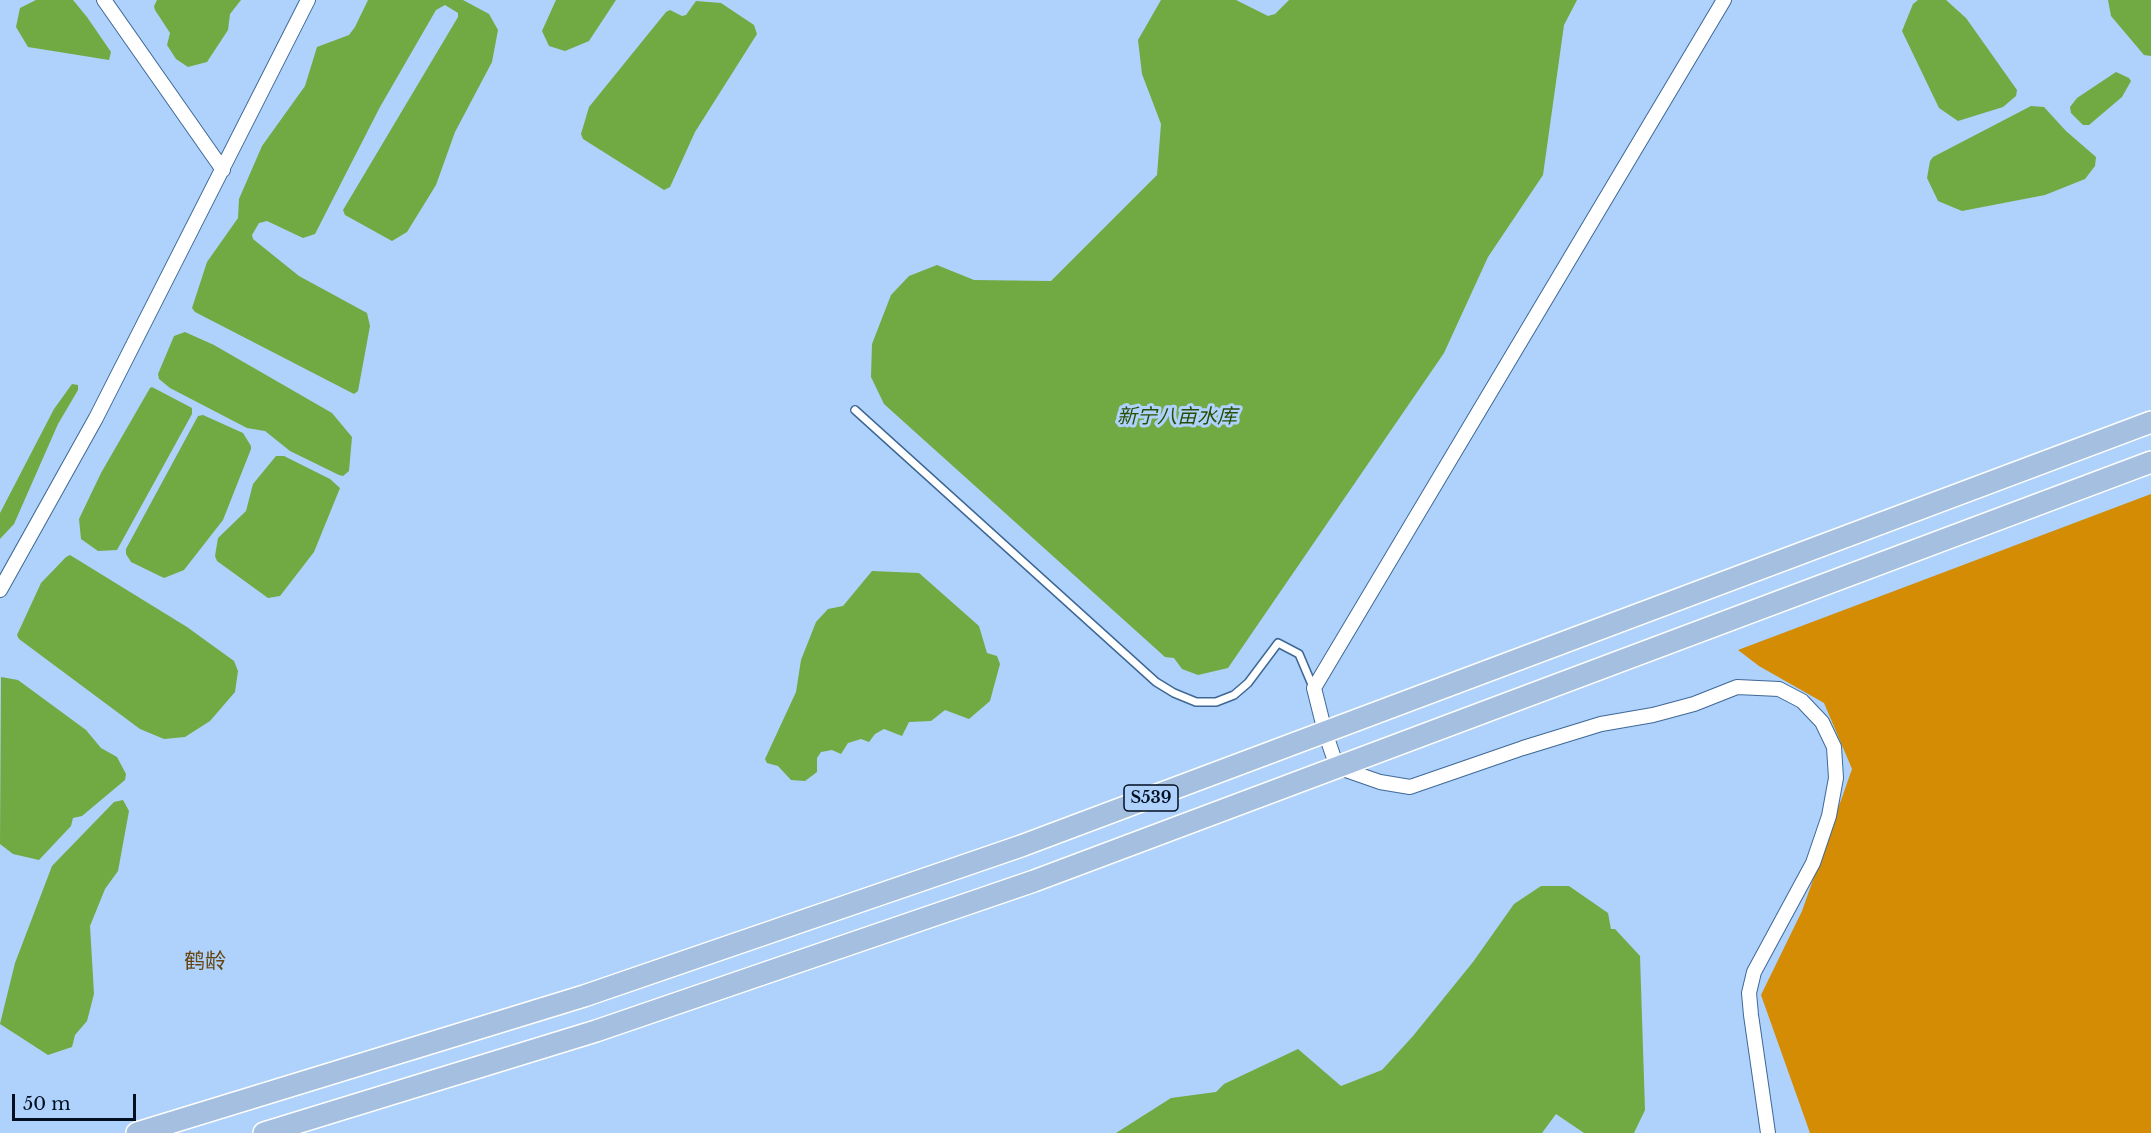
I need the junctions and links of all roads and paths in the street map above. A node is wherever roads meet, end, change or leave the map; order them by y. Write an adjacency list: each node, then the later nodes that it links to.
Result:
1 (104, 0): 4 (street)
2 (308, 0): 4 (street)
3 (1724, 0): 9 (street)
4 (223, 170): 8 (street)
5 (855, 410): 9 (lane)
6 (2151, 422): 10 (main road, S539)
7 (2151, 462): 11 (main road, S539)
8 (0, 590)
9 (1314, 688): 10 (street)
10 (1325, 732): 11 (street); 12 (main road, S539)
11 (1337, 767): 13 (main road, S539); 14 (street)
12 (137, 1133)
13 (264, 1133)
14 (1768, 1133)

